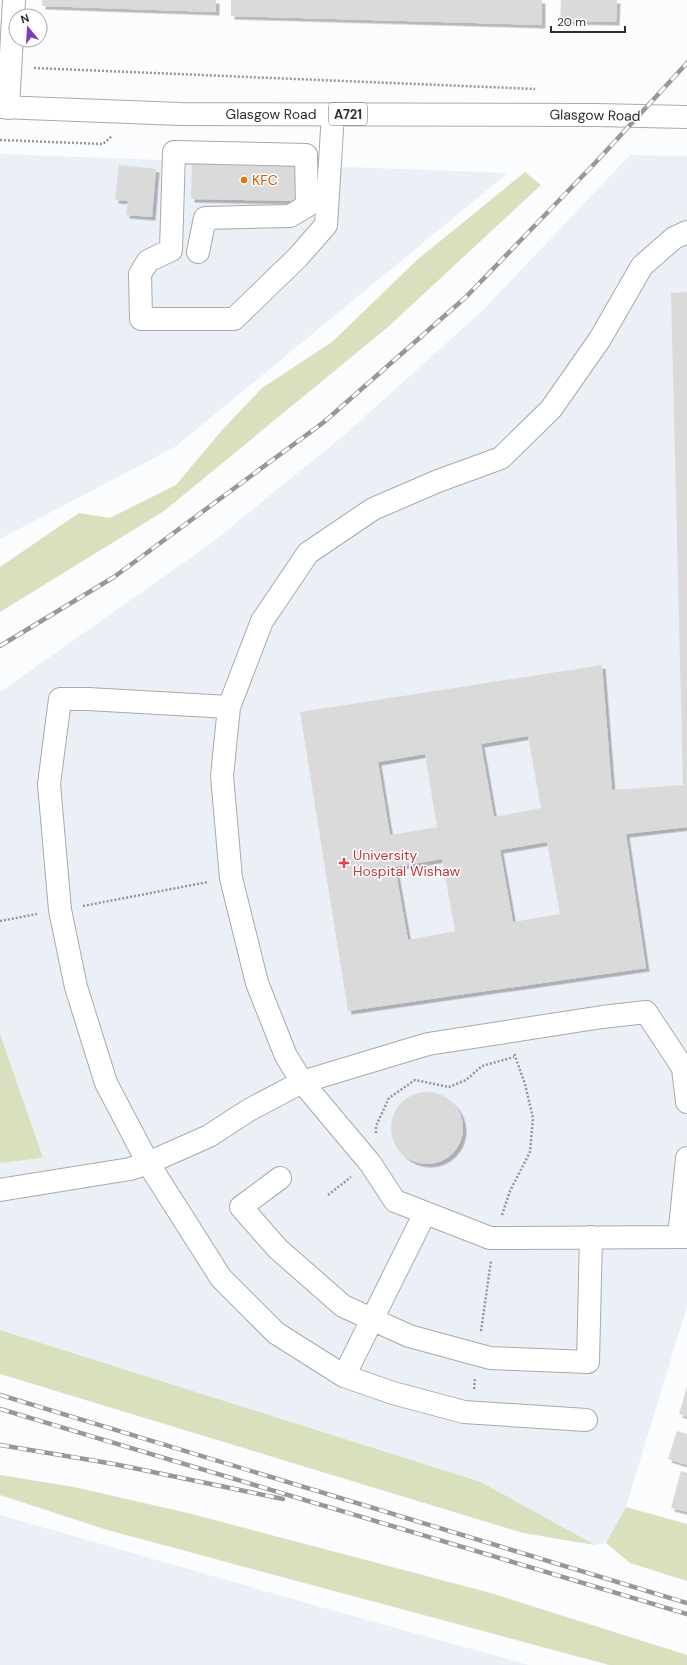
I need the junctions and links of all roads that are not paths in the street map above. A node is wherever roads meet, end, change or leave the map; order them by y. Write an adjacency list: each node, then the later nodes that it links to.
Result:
1 (14, 0): 2 (main road)
2 (4, 108): 3 (main road, Glasgow Road / A721)
3 (333, 114): 4 (main road, Glasgow Road / A721); 6 (main road)
4 (687, 117)
5 (687, 232): 7 (main road)
6 (198, 252)
7 (229, 708): 8 (main road); 11 (main road)
8 (302, 1082): 9 (main road); 11 (main road); 14 (main road)
9 (687, 1102)
10 (687, 1158): 15 (main road)
11 (148, 1163): 13 (main road); 18 (main road)
12 (280, 1178): 17 (main road)
13 (0, 1190)
14 (424, 1213): 16 (main road); 17 (main road)
15 (683, 1237): 16 (main road)
16 (591, 1238): 17 (main road)
17 (372, 1319): 18 (main road)
18 (344, 1376): 19 (main road)
19 (586, 1420)

